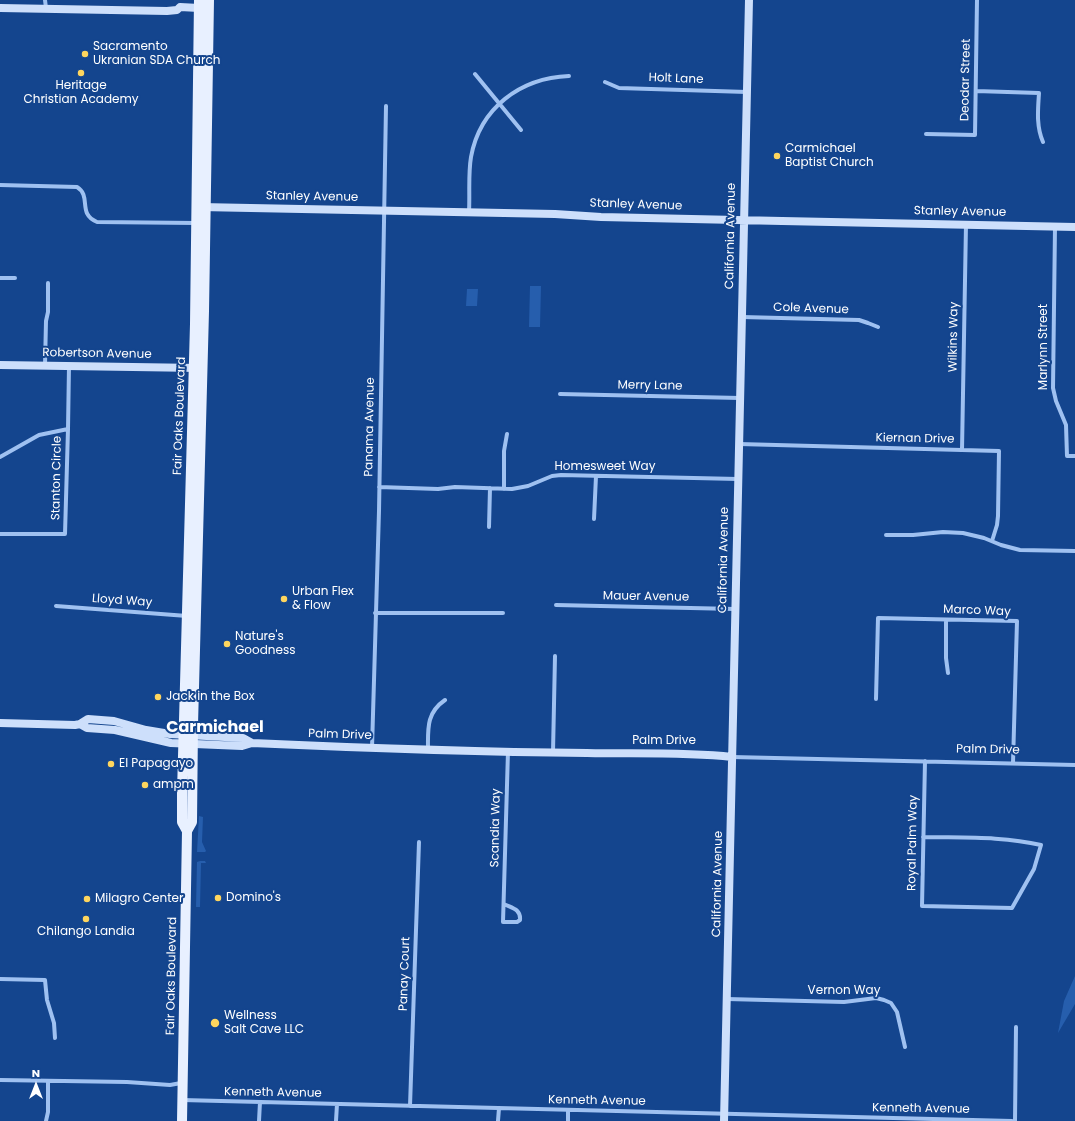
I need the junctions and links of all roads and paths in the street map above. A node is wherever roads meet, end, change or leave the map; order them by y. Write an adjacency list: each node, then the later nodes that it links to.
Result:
1 (45, 0): 7 (street)
2 (209, 0): 10 (main road, Fair Oaks Boulevard)
3 (749, 0): 13 (street, California Avenue)
4 (977, 0): 12 (street, Deodar Street)
5 (199, 7): 7 (street); 10 (main road); 20 (main road, Fair Oaks Boulevard)
6 (0, 8): 7 (street)
7 (46, 9)
8 (475, 74): 14 (street)
9 (568, 76): 14 (street)
10 (207, 81): 20 (main road, Fair Oaks Boulevard)
11 (605, 82): 13 (street, Holt Lane)
12 (976, 91): 17 (street, Deodar Street); 18 (street)
13 (747, 92): 23 (street, California Avenue)
14 (500, 103): 16 (street); 22 (street)
15 (386, 106): 21 (street, Panama Avenue)
16 (521, 130)
17 (926, 134)
18 (1043, 142)
19 (0, 185): 24 (street)
20 (201, 207): 21 (street, Stanley Avenue); 24 (main road, Fair Oaks Boulevard)
21 (385, 210): 22 (street, Stanley Avenue); 47 (street, Panama Avenue)
22 (469, 212): 23 (street, Stanley Avenue)
23 (744, 220): 25 (street, Stanley Avenue); 31 (street, California Avenue)
24 (201, 223): 36 (main road, Fair Oaks Boulevard)
25 (966, 224): 26 (street, Stanley Avenue); 42 (street, Wilkins Way)
26 (1055, 227): 27 (street, Stanley Avenue); 43 (street, Marlynn Street)
27 (1075, 227)
28 (0, 278): 29 (street)
29 (16, 278)
30 (48, 282): 34 (street)
31 (742, 317): 32 (street, Cole Avenue); 38 (street, California Avenue)
32 (878, 327)
33 (0, 365): 34 (street, Robertson Avenue)
34 (45, 366): 35 (street, Robertson Avenue)
35 (69, 366): 36 (street, Robertson Avenue); 39 (street, Stanton Circle)
36 (198, 368): 56 (main road, Fair Oaks Boulevard); 64 (main road, Fair Oaks Boulevard)
37 (560, 394): 38 (street, Merry Lane)
38 (740, 398): 41 (street, California Avenue)
39 (68, 429): 44 (street, Stanton Circle); 52 (street, Stanton Circle)
40 (508, 434): 49 (street)
41 (739, 444): 42 (street, Kiernan Drive); 46 (street, California Avenue)
42 (962, 450): 54 (street, Kiernan Drive)
43 (1075, 456)
44 (0, 457)
45 (596, 476): 46 (street, Homesweet Way); 49 (street, Homesweet Way); 50 (street)
46 (738, 479): 59 (street, California Avenue)
47 (379, 487): 48 (street, Homesweet Way); 60 (street, Panama Avenue)
48 (490, 488): 49 (street, Homesweet Way); 51 (street)
49 (504, 489)
50 (594, 519)
51 (489, 527)
52 (0, 534)
53 (886, 534): 54 (street)
54 (992, 541): 55 (street)
55 (1075, 551)
56 (189, 554): 62 (main road, Fair Oaks Boulevard); 64 (main road)
57 (556, 605): 59 (street, Mauer Avenue)
58 (56, 606): 62 (street, Lloyd Way)
59 (735, 610): 75 (street, California Avenue)
60 (376, 613): 61 (street); 71 (street, Panama Avenue)
61 (503, 613)
62 (187, 616): 70 (main road, Fair Oaks Boulevard)
63 (946, 620): 66 (street); 67 (street, Marco Way); 77 (street, Marco Way)
64 (196, 626): 70 (main road, Fair Oaks Boulevard)
65 (555, 656): 74 (street)
66 (948, 673)
67 (876, 699)
68 (445, 700): 72 (street)
69 (0, 723): 70 (street, Palm Drive)
70 (188, 740): 71 (street, Palm Drive); 89 (main road, Fair Oaks Boulevard)
71 (372, 748): 72 (street, Palm Drive)
72 (428, 750): 73 (street, Palm Drive)
73 (508, 751): 74 (street, Palm Drive); 81 (street, Scandia Way)
74 (553, 752): 75 (street, Palm Drive)
75 (732, 757): 76 (street, Palm Drive); 83 (street, California Avenue)
76 (925, 761): 77 (street, Palm Drive); 79 (street, Royal Palm Way)
77 (1013, 763): 78 (street, Palm Drive)
78 (1075, 765)
79 (923, 837): 79 (street, Royal Palm Way)
80 (419, 842): 93 (street, Panay Court)
81 (504, 904): 81 (street, Scandia Way)
82 (0, 979): 85 (street)
83 (727, 999): 86 (street, Vernon Way); 96 (street, California Avenue)
84 (1016, 1027): 105 (street)
85 (55, 1038)
86 (905, 1046)
87 (0, 1080): 88 (street)
88 (48, 1081): 89 (street); 98 (street)
89 (182, 1083): 90 (main road, Fair Oaks Boulevard)
90 (182, 1100): 91 (street, Kenneth Avenue); 99 (main road, Fair Oaks Boulevard)
91 (260, 1102): 92 (street, Kenneth Avenue); 100 (street)
92 (337, 1104): 93 (street, Kenneth Avenue); 101 (street)
93 (410, 1106): 94 (street, Kenneth Avenue)
94 (499, 1108): 95 (street, Kenneth Avenue); 102 (street)
95 (568, 1110): 96 (street, Kenneth Avenue); 103 (street)
96 (724, 1117): 97 (street, Kenneth Avenue)
97 (858, 1119): 104 (street, Kenneth Avenue)
98 (46, 1121)
99 (182, 1121)
100 (259, 1121)
101 (336, 1121)
102 (498, 1121)
103 (568, 1121)
104 (1012, 1121)
105 (1015, 1121)

